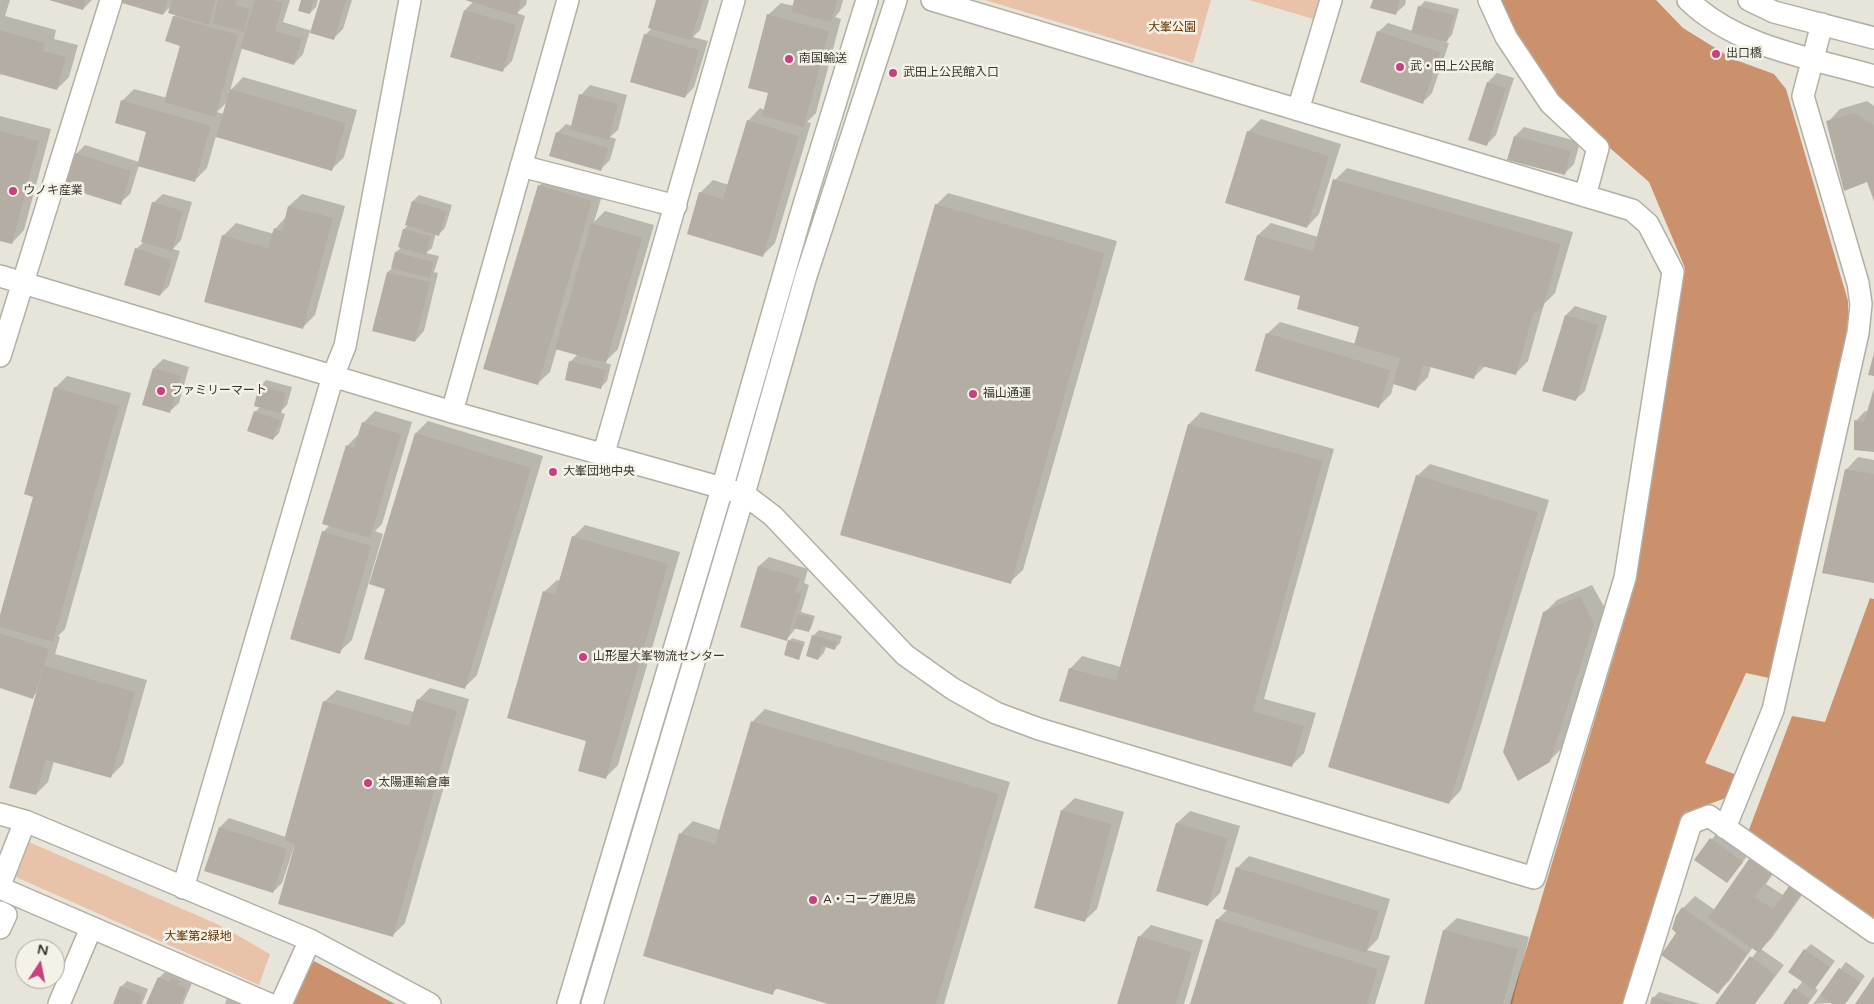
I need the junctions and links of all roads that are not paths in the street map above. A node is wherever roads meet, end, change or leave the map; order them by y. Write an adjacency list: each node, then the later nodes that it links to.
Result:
1 (110, 0): 21 (street)
2 (410, 0): 23 (street)
3 (568, 0): 17 (street)
4 (734, 0): 19 (street)
5 (867, 0): 26 (street)
6 (896, 0): 27 (street)
7 (932, 0): 16 (street)
8 (1331, 0): 16 (street)
9 (1489, 0): 18 (street)
10 (1688, 0): 14 (street)
11 (1749, 0): 12 (street)
12 (1822, 24): 13 (street); 14 (street)
13 (1874, 38)
14 (1811, 58): 15 (street); 30 (street)
15 (1874, 76)
16 (1298, 110): 18 (street)
17 (520, 166): 19 (street); 24 (street)
18 (1585, 196): 27 (street)
19 (676, 206): 25 (street)
20 (0, 276): 21 (street)
21 (22, 283): 22 (street); 23 (street)
22 (0, 356)
23 (333, 376): 24 (street); 32 (street)
24 (452, 412): 25 (street)
25 (603, 456): 26 (street)
26 (722, 490): 27 (street); 42 (street)
27 (744, 494): 43 (street)
28 (0, 814): 29 (street)
29 (25, 821): 31 (street); 32 (street)
30 (1725, 828): 36 (street); 44 (street)
31 (0, 887): 35 (street)
32 (182, 888): 37 (street)
33 (0, 912): 34 (street)
34 (0, 928)
35 (91, 928): 38 (street); 39 (street)
36 (1874, 932)
37 (310, 940): 40 (street); 41 (street)
38 (58, 1004)
39 (269, 1004)
40 (281, 1004)
41 (430, 1004)
42 (568, 1004)
43 (592, 1004)
44 (1634, 1004)

